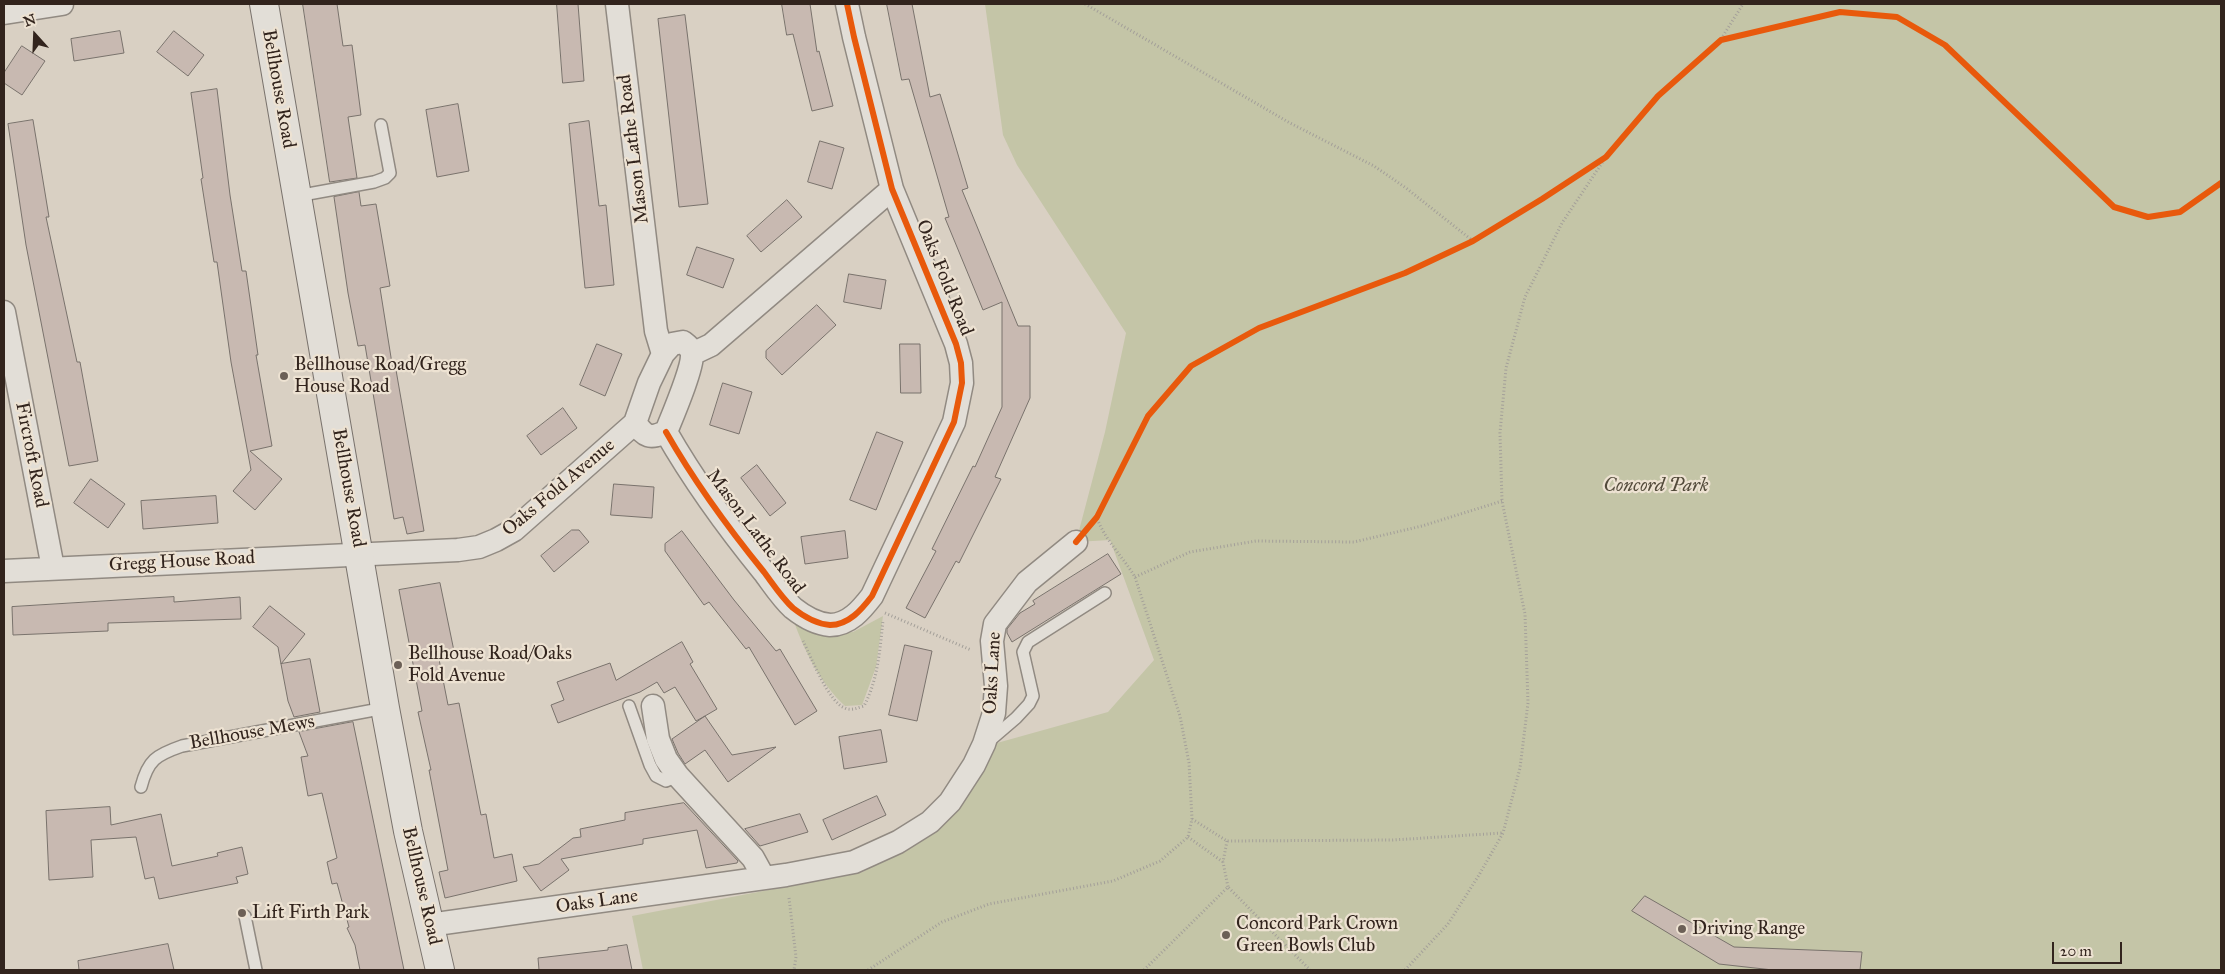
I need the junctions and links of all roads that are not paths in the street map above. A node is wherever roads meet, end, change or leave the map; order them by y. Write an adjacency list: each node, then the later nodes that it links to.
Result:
1 (62, 4): 5 (street)
2 (264, 4): 8 (main road, Bellhouse Road)
3 (617, 4): 10 (street, Mason Lathe Road)
4 (848, 4): 7 (street, Oaks Fold Road)
5 (4, 13)
6 (381, 125): 8 (lane)
7 (892, 189): 11 (street); 19 (street, Oaks Fold Road)
8 (297, 196): 15 (main road, Bellhouse Road)
9 (4, 312): 16 (street, Fircroft Road)
10 (663, 354): 11 (street); 12 (street, Oaks Fold Avenue)
11 (692, 354): 13 (street)
12 (635, 423): 13 (street); 15 (street, Oaks Fold Avenue)
13 (666, 432): 19 (street, Mason Lathe Road)
14 (1076, 542): 23 (street, Oaks Lane)
15 (360, 556): 16 (street, Gregg House Road); 22 (main road, Bellhouse Road)
16 (53, 568): 17 (street, Gregg House Road)
17 (4, 571)
18 (1105, 593): 23 (lane)
19 (838, 624)
20 (629, 706): 24 (lane)
21 (652, 706): 24 (street)
22 (385, 708): 25 (lane, Bellhouse Mews); 28 (main road, Bellhouse Road)
23 (982, 747): 26 (street, Oaks Lane)
24 (678, 776): 26 (street)
25 (141, 787)
26 (764, 878): 28 (street, Oaks Lane)
27 (245, 916): 29 (lane)
28 (429, 925): 30 (main road, Bellhouse Road)
29 (256, 970)
30 (440, 970)

